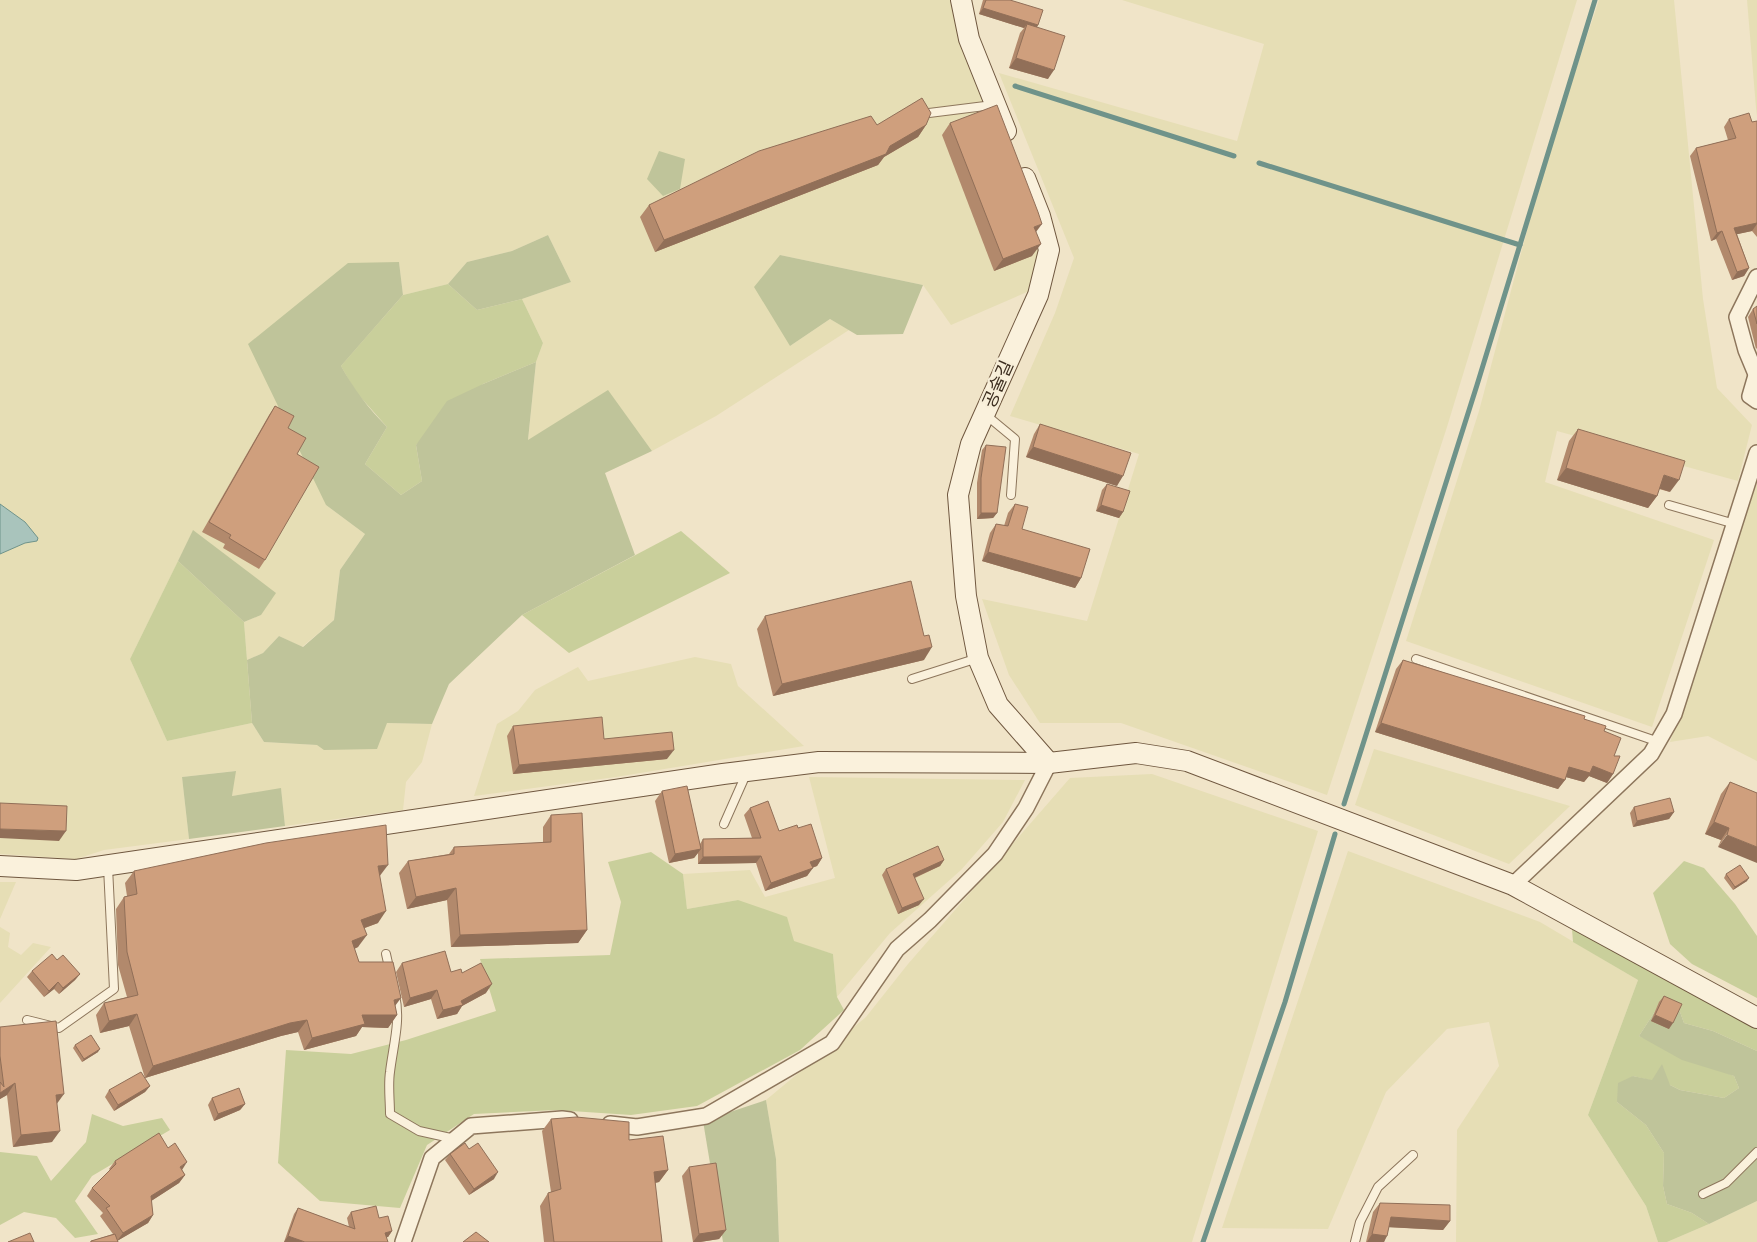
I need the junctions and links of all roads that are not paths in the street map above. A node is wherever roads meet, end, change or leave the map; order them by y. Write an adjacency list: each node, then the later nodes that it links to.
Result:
1 (961, 0): 2 (street, 공술길)
2 (996, 105): 3 (lane); 7 (street, 공술길)
3 (929, 113)
4 (1757, 277): 5 (street)
5 (1756, 373): 6 (street)
6 (1753, 398)
7 (984, 414): 9 (lane); 12 (street, 공술길)
8 (1757, 454): 11 (street)
9 (1011, 495)
10 (1669, 505): 11 (lane)
11 (1735, 524): 15 (street)
12 (978, 658): 14 (lane); 16 (street, 공술길)
13 (1416, 659): 15 (lane)
14 (912, 678)
15 (1659, 742): 21 (street)
16 (1049, 763): 17 (street); 21 (street); 28 (street)
17 (748, 771): 18 (lane); 19 (street)
18 (724, 824)
19 (108, 865): 20 (street); 26 (lane)
20 (0, 866)
21 (1513, 885): 25 (street)
22 (386, 954): 23 (lane)
23 (392, 980)
24 (394, 989): 29 (lane)
25 (1757, 1018)
26 (27, 1020)
27 (581, 1121): 29 (street)
28 (599, 1123)
29 (454, 1140): 33 (street)
30 (1757, 1152): 32 (lane)
31 (1413, 1155): 34 (lane)
32 (1703, 1194)
33 (403, 1242)
34 (1355, 1242)

